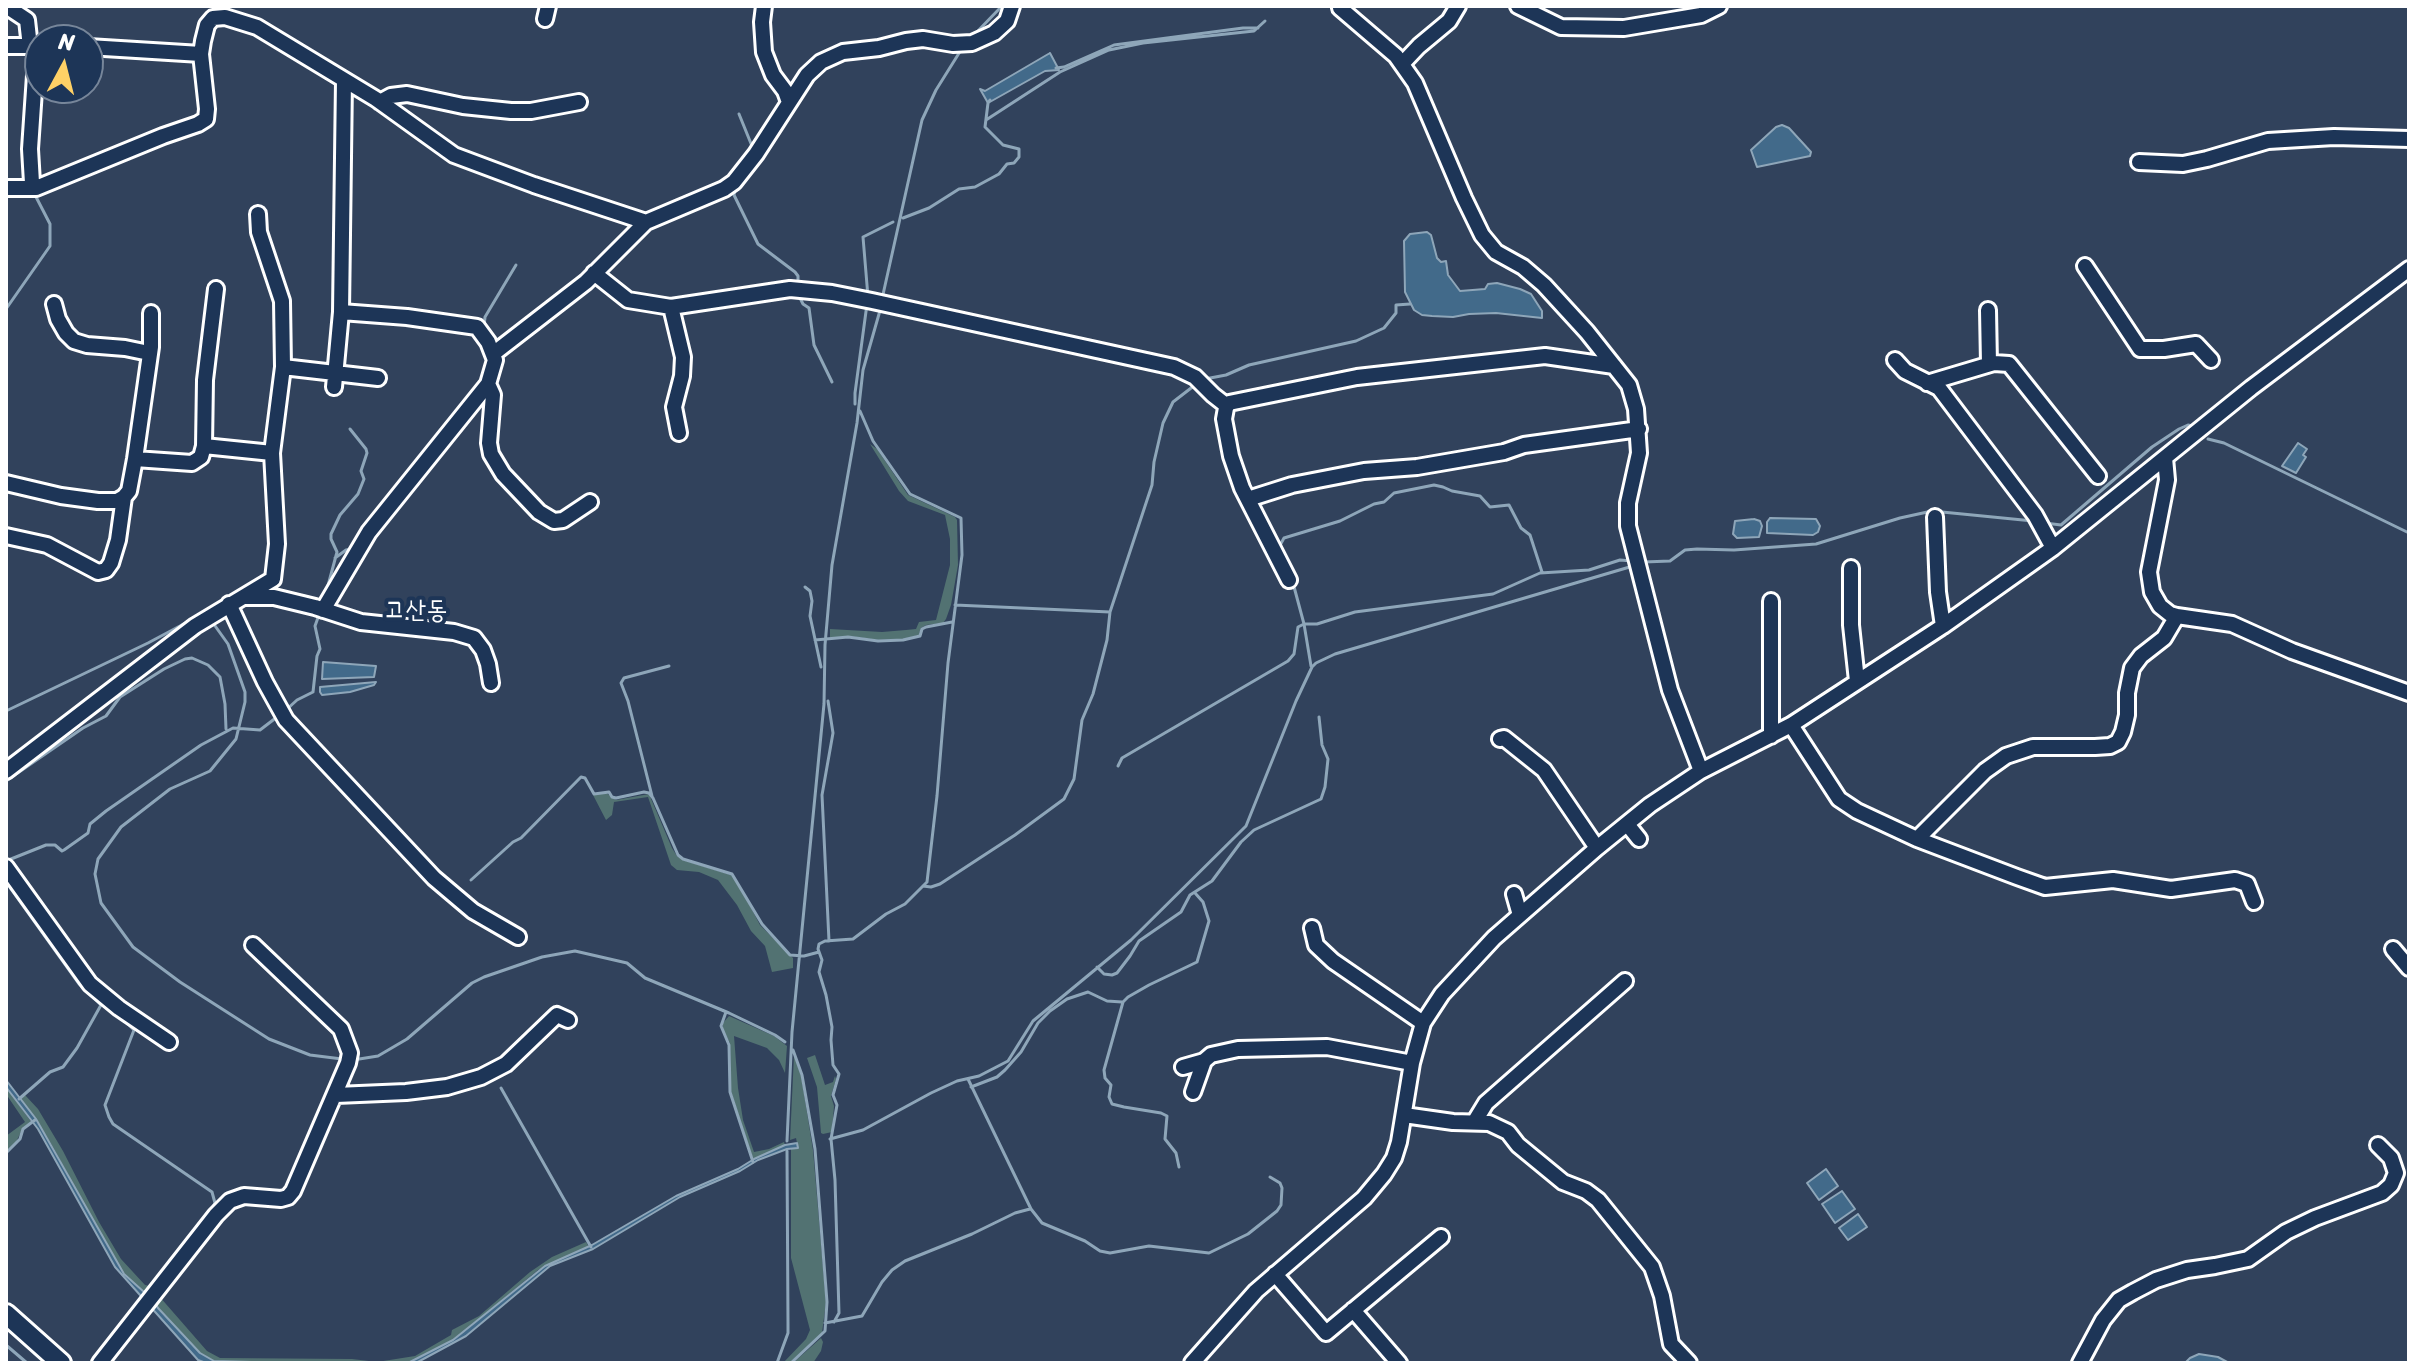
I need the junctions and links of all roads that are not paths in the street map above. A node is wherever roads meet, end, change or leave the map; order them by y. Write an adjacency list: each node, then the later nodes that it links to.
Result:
1 (6, 6): 8 (street)
2 (764, 6): 15 (street)
3 (1012, 6): 15 (street)
4 (1458, 6): 11 (street)
5 (1518, 6): 6 (street)
6 (1719, 6)
7 (1340, 8): 11 (street)
8 (28, 24)
9 (104, 48): 10 (street)
10 (201, 54): 12 (street); 20 (street)
11 (1402, 64): 37 (street)
12 (344, 80): 13 (street); 30 (street)
13 (380, 102): 14 (street); 22 (street)
14 (579, 102)
15 (789, 102): 22 (street)
16 (33, 104): 20 (street)
17 (2409, 139): 18 (street)
18 (2139, 162)
19 (6, 188): 20 (street)
20 (36, 188)
21 (258, 214): 38 (street)
22 (646, 222): 25 (street)
23 (2085, 266): 35 (street)
24 (2409, 269): 48 (street)
25 (594, 273): 28 (street); 33 (street)
26 (216, 289): 46 (street)
27 (54, 304): 32 (street)
28 (671, 307): 43 (street); 45 (street)
29 (1988, 310): 36 (street)
30 (341, 312): 33 (street); 40 (street)
31 (151, 313): 32 (street)
32 (149, 353): 49 (street)
33 (493, 354): 42 (street)
34 (1895, 360): 41 (street)
35 (2211, 360)
36 (1989, 364): 41 (street); 50 (street)
37 (1614, 366): 43 (street); 44 (street)
38 (283, 367): 40 (street); 47 (street)
39 (378, 378): 40 (street)
40 (334, 380)
41 (1927, 383): 57 (street)
42 (488, 384): 54 (street); 63 (street)
43 (1227, 406): 53 (street)
44 (1639, 429): 53 (street); 73 (street)
45 (679, 433)
46 (204, 446): 47 (street); 49 (street)
47 (272, 453): 60 (street)
48 (2165, 458): 57 (street); 64 (street)
49 (135, 459): 52 (street)
50 (2098, 476)
51 (6, 483): 52 (street)
52 (124, 497): 56 (street)
53 (1248, 499): 59 (street)
54 (590, 502)
55 (1935, 517): 65 (street)
56 (6, 536)
57 (2053, 548): 65 (street)
58 (1851, 568): 66 (street)
59 (1289, 580)
60 (246, 597): 62 (street); 63 (street)
61 (1771, 601): 70 (street)
62 (229, 604): 72 (street); 83 (street)
63 (323, 610): 67 (street)
64 (2177, 616): 68 (street); 76 (street)
65 (1943, 626): 66 (street)
66 (1857, 681): 69 (street)
67 (491, 683)
68 (2409, 693)
69 (1791, 725): 70 (street); 76 (street)
70 (1771, 736): 73 (street)
71 (1500, 739): 77 (street)
72 (6, 771)
73 (1701, 771): 74 (street)
74 (1627, 824): 75 (street); 77 (street)
75 (1639, 839)
76 (1917, 839): 80 (street)
77 (1597, 848): 81 (street)
78 (6, 867): 90 (street)
79 (1514, 894): 81 (street)
80 (2254, 902)
81 (1520, 915): 89 (street)
82 (1312, 928): 89 (street)
83 (518, 937)
84 (253, 945): 95 (street)
85 (2393, 949): 86 (street)
86 (2409, 968)
87 (1625, 981): 97 (street)
88 (568, 1020): 95 (street)
89 (1423, 1023): 92 (street)
90 (169, 1042)
91 (1204, 1061): 92 (street); 93 (street); 94 (street)
92 (1412, 1063): 96 (street)
93 (1183, 1067)
94 (1193, 1092)
95 (336, 1095): 104 (street)
96 (1404, 1115): 97 (street); 100 (street)
97 (1475, 1121): 107 (street)
98 (2378, 1145): 108 (street)
99 (1441, 1237): 101 (street)
100 (1275, 1274): 101 (street); 105 (street)
101 (1353, 1310): 106 (street)
102 (6, 1314): 103 (main road)
103 (61, 1363)
104 (100, 1363)
105 (1192, 1363)
106 (1399, 1363)
107 (1689, 1363)
108 (2080, 1363)

